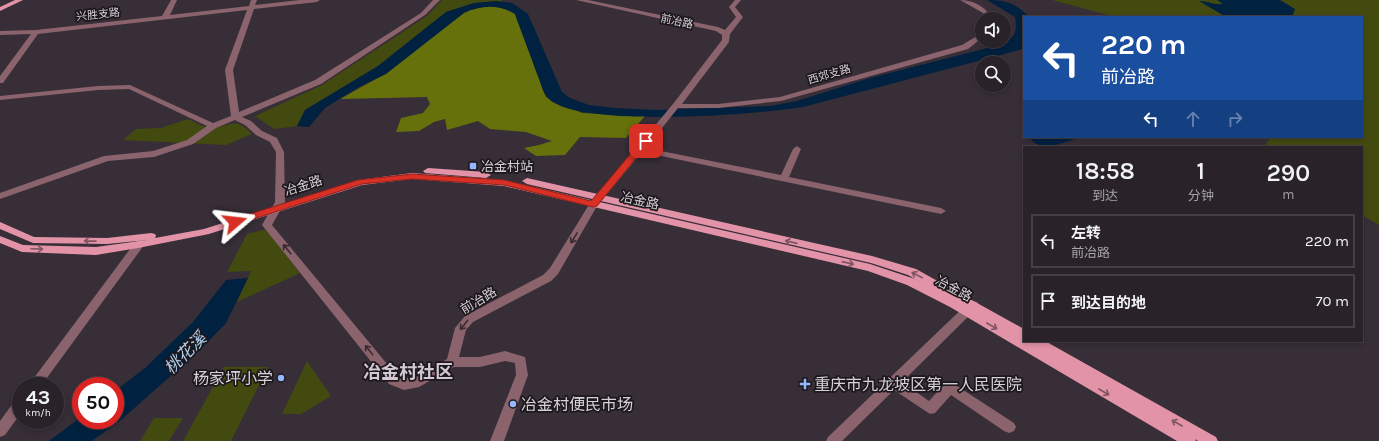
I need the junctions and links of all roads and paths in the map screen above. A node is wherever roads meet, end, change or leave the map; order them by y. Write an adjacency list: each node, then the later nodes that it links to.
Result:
1 (11, 0): 10 (main road)
2 (20, 0): 10 (main road)
3 (174, 0): 12 (street)
4 (317, 0): 9 (street, 兴胜支路)
5 (437, 0): 20 (street)
6 (579, 0): 15 (street, 前冶路)
7 (738, 0): 15 (street)
8 (963, 0): 11 (street)
9 (253, 4): 12 (street, 兴胜支路); 20 (street)
10 (0, 9)
11 (986, 12)
12 (165, 17): 13 (street, 兴胜支路)
13 (36, 32): 14 (street, 兴胜支路); 17 (street)
14 (0, 34)
15 (726, 34): 19 (street, 前冶路)
16 (975, 40): 19 (street, 西郊支路)
17 (0, 81)
18 (0, 98): 21 (street)
19 (676, 106): 22 (street, 前冶路)
20 (235, 116): 21 (street); 27 (street)
21 (213, 126): 25 (street)
22 (640, 149): 24 (street); 26 (street, 前冶路)
23 (797, 149): 24 (street)
24 (784, 178): 28 (street)
25 (0, 196)
26 (596, 201): 27 (main road, 冶金路); 32 (main road, 冶金路); 37 (street, 前冶路, one-way to 37)
27 (277, 206): 31 (main road, 冶金路); 37 (street, one-way to 27)
28 (941, 211)
29 (0, 225): 31 (main road, 冶金路, one-way to 29)
30 (0, 239): 31 (main road, 冶金路, one-way to 31)
31 (141, 241): 38 (street)
32 (970, 309): 33 (main road, 冶金路); 34 (main road, 冶金路, one-way to 34); 39 (street)
33 (1023, 335)
34 (1023, 341)
35 (1025, 342): 45 (main road, 冶金路, one-way to 45)
36 (1037, 342): 46 (main road, one-way to 36)
37 (452, 362): 43 (street)
38 (41, 377)
39 (892, 383): 41 (street); 44 (street)
40 (12, 415): 42 (street)
41 (1009, 427)
42 (0, 431)
43 (497, 441)
44 (832, 441)
45 (1189, 441)
46 (1211, 441)

